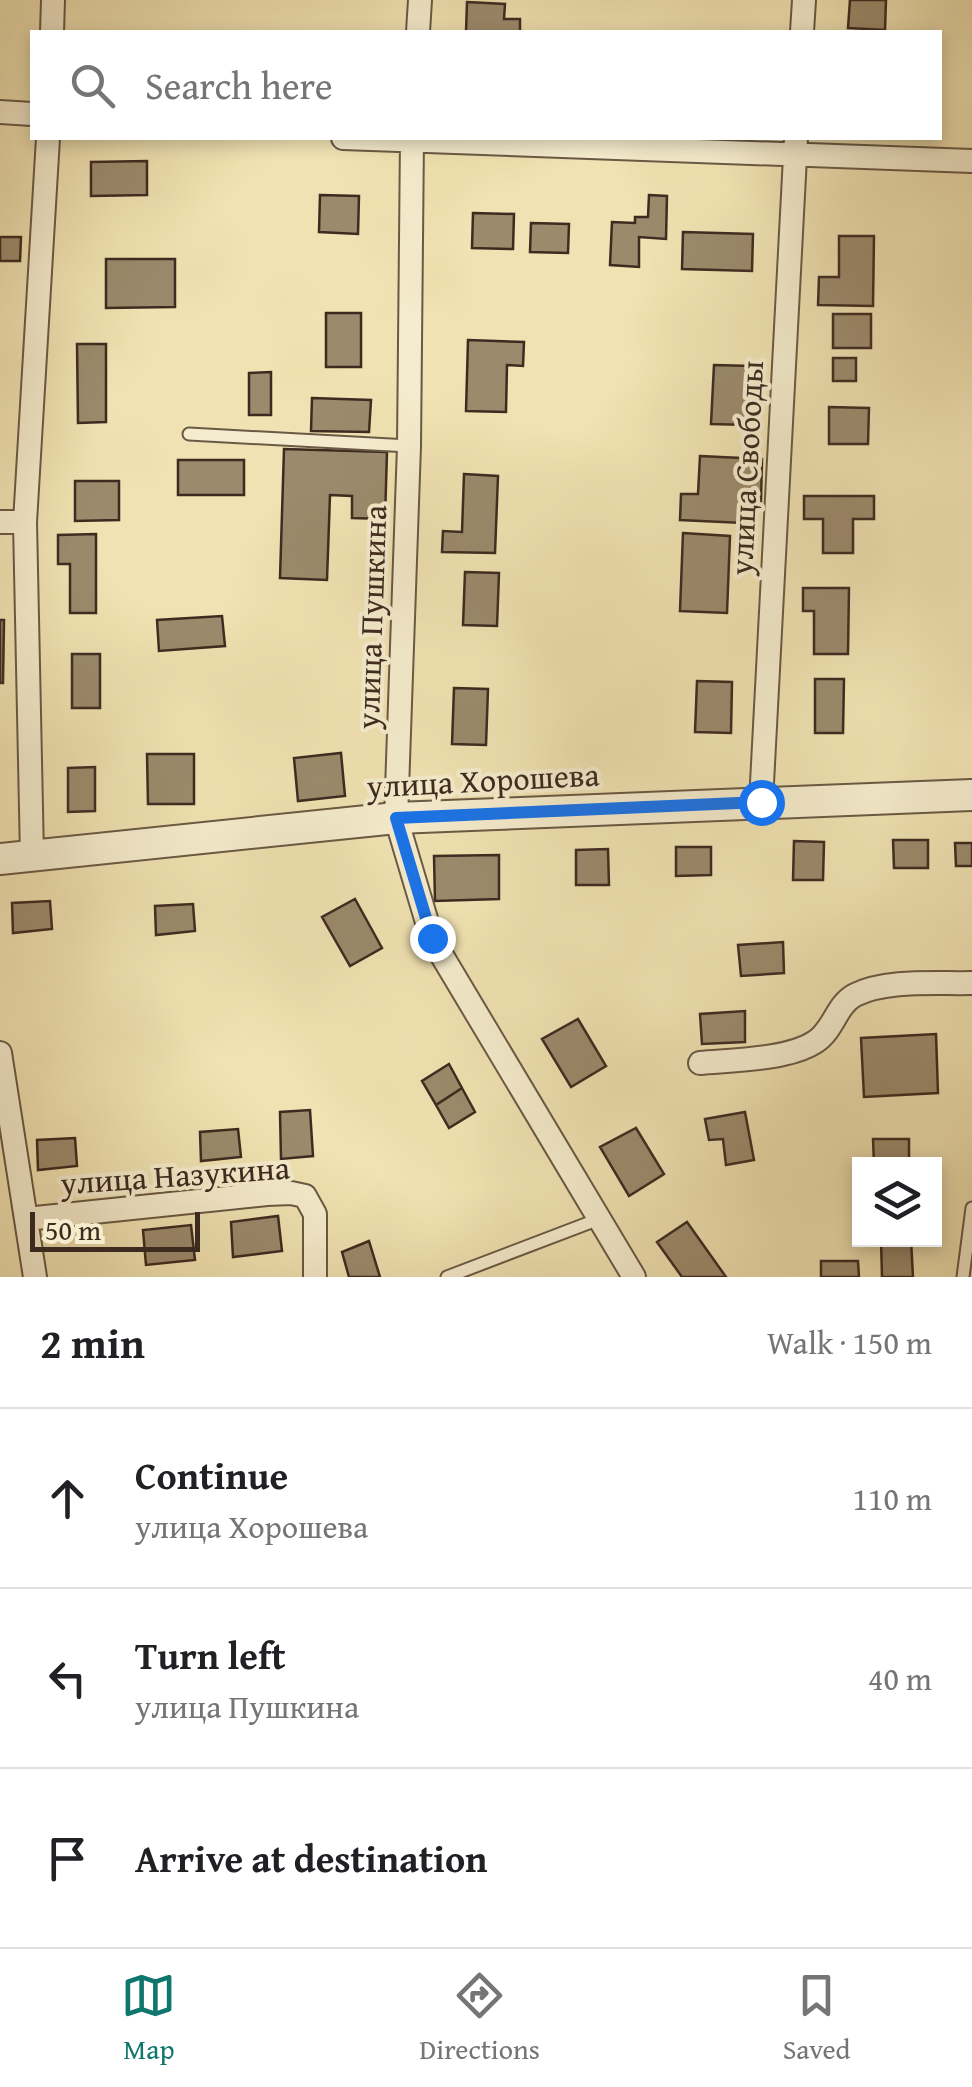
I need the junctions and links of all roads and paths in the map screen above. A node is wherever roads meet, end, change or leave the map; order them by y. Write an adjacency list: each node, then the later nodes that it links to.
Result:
1 (53, 0): 4 (street)
2 (420, 0): 5 (street)
3 (804, 0): 6 (street)
4 (52, 30)
5 (418, 30)
6 (802, 30)
7 (0, 112): 8 (street)
8 (30, 114)
9 (48, 140): 16 (street)
10 (412, 140): 11 (street); 14 (street, улица Пушкина)
11 (795, 146): 12 (street); 18 (street, улица Свободы)
12 (972, 161)
13 (189, 434): 14 (lane)
14 (410, 446): 19 (street, улица Пушкина)
15 (0, 522): 16 (street)
16 (25, 522): 20 (street)
17 (972, 794): 18 (street, улица Хорошева)
18 (761, 802): 19 (street, улица Хорошева)
19 (396, 818): 20 (street, улица Хорошева); 27 (street, улица Пушкина)
20 (32, 857): 21 (street, улица Хорошева)
21 (0, 859)
22 (972, 983): 24 (street)
23 (0, 1053): 26 (street)
24 (700, 1063)
25 (972, 1208): 32 (lane)
26 (26, 1219): 28 (street); 29 (street, улица Назукина)
27 (599, 1219): 30 (lane); 31 (street, улица Пушкина)
28 (35, 1277)
29 (315, 1277)
30 (448, 1277)
31 (634, 1277)
32 (964, 1277)

